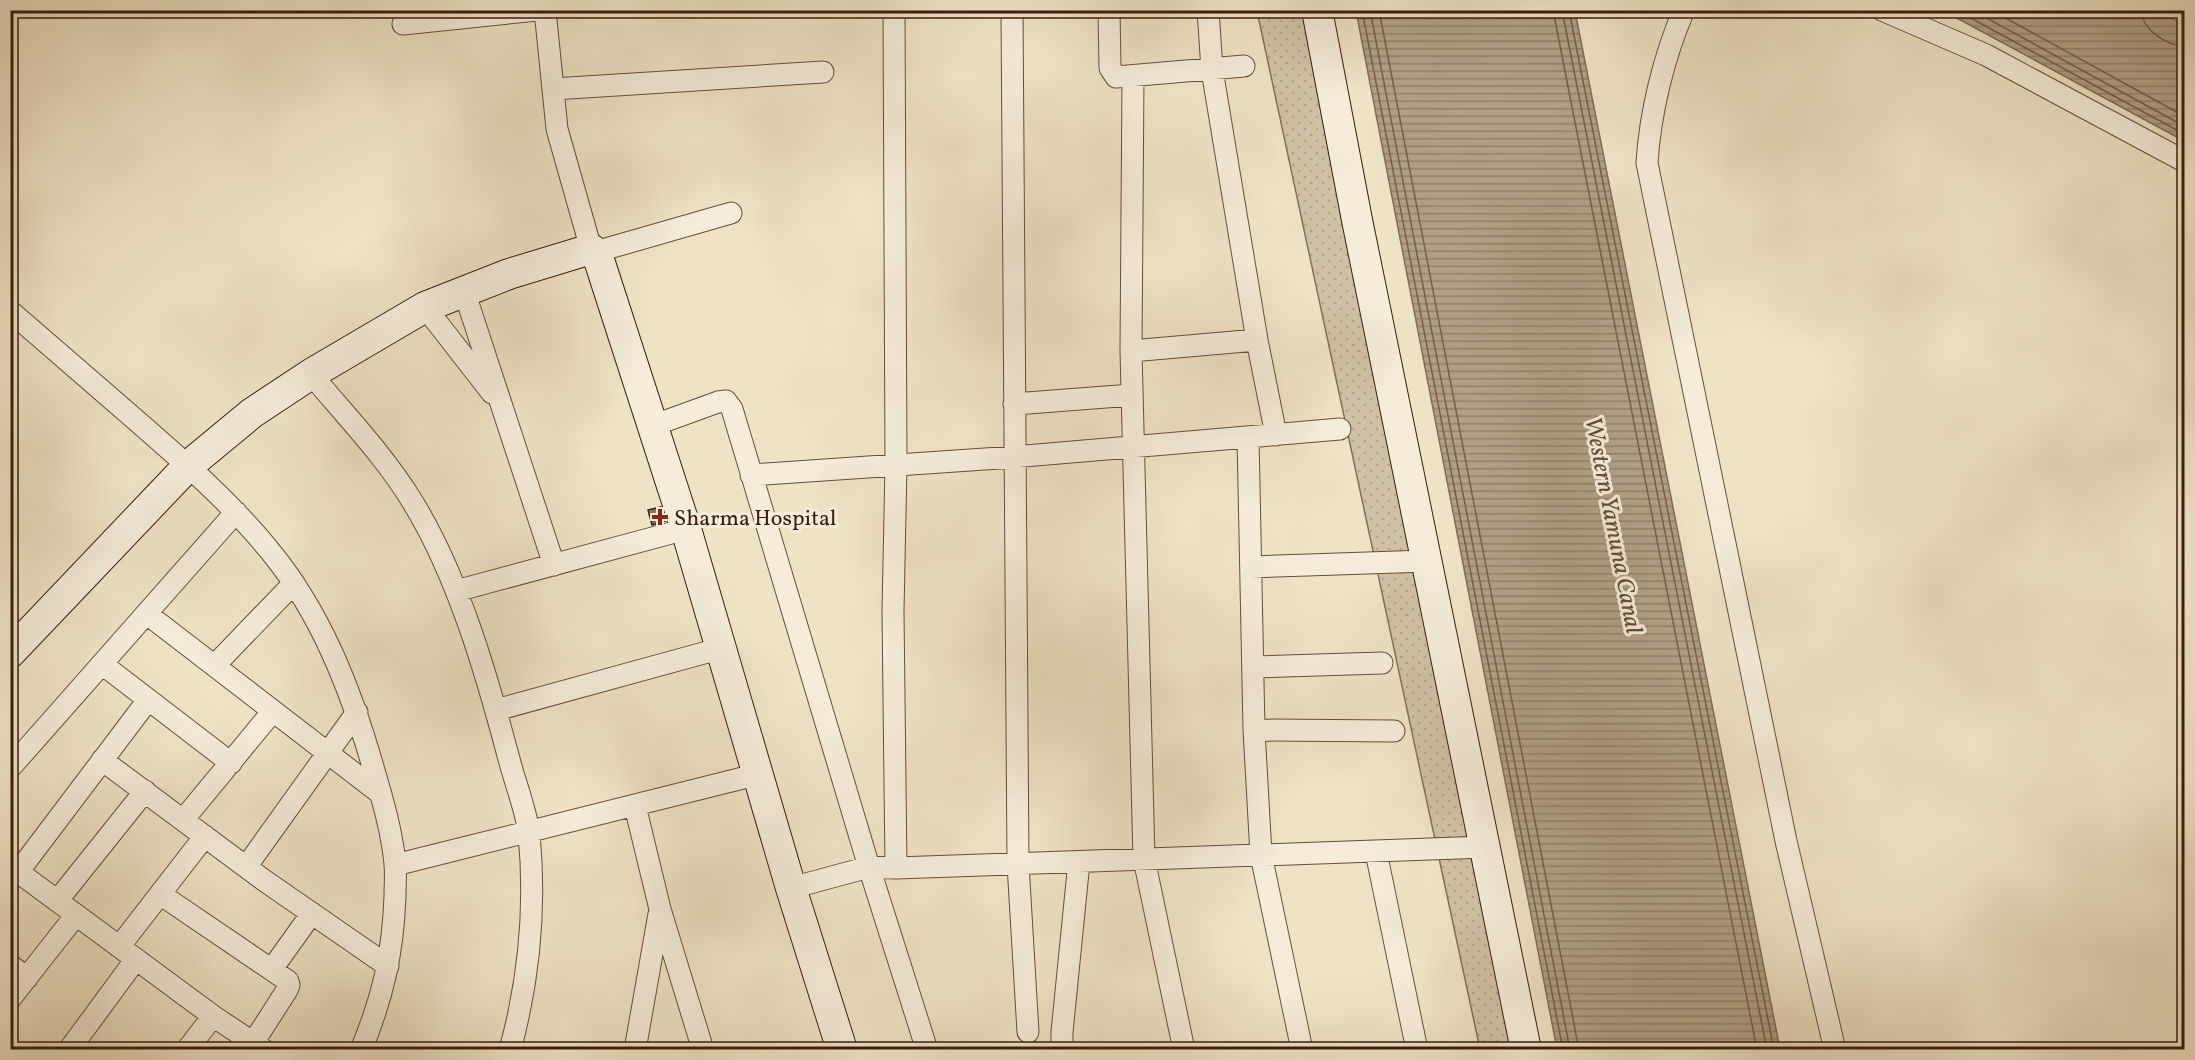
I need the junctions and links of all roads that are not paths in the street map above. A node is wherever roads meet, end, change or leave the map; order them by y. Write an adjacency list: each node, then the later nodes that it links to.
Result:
1 (537, 10): 10 (street)
2 (545, 10): 15 (street)
3 (894, 10): 34 (street)
4 (1012, 10): 26 (street)
5 (1109, 10): 14 (street)
6 (1208, 10): 12 (street)
7 (1317, 10): 39 (street)
8 (1684, 10): 106 (street)
9 (1882, 10): 16 (street)
10 (403, 24)
11 (1244, 66): 12 (street)
12 (1212, 70): 14 (street); 22 (street)
13 (823, 72): 15 (street)
14 (1133, 76): 23 (street)
15 (553, 89): 18 (street)
16 (2184, 161)
17 (731, 213): 18 (street)
18 (593, 250): 19 (street); 28 (street)
19 (464, 291): 20 (street); 27 (street)
20 (425, 307): 24 (street); 27 (street)
21 (10, 311): 35 (street)
22 (1257, 340): 23 (street); 30 (street)
23 (1131, 351): 25 (street)
24 (311, 374): 35 (street); 43 (street)
25 (1132, 395): 26 (street); 32 (street)
26 (1014, 404): 33 (street)
27 (502, 405): 40 (street)
28 (652, 426): 36 (street); 38 (street)
29 (1340, 429): 30 (street)
30 (1276, 435): 31 (street)
31 (1248, 437): 32 (street); 41 (street)
32 (1132, 447): 33 (street); 71 (street)
33 (1014, 458): 34 (street); 73 (street)
34 (896, 465): 36 (street); 77 (street)
35 (188, 466): 37 (street); 46 (street)
36 (751, 476): 76 (street)
37 (236, 512): 42 (street); 44 (street)
38 (686, 529): 40 (street); 45 (street)
39 (1427, 561): 41 (street); 68 (street)
40 (554, 565): 43 (street)
41 (1251, 567): 50 (street)
42 (294, 583): 49 (street); 54 (street)
43 (456, 591): 52 (street)
44 (147, 614): 48 (street); 49 (street)
45 (722, 648): 52 (street); 61 (street)
46 (10, 653)
47 (1382, 663): 50 (street)
48 (102, 664): 51 (street); 60 (street)
49 (214, 665): 53 (street)
50 (1253, 668): 55 (street)
51 (148, 700): 58 (street); 59 (street)
52 (496, 710): 66 (street)
53 (273, 711): 57 (street); 59 (street)
54 (357, 712): 57 (street); 63 (street)
55 (1254, 730): 56 (street); 70 (street)
56 (1394, 731)
57 (328, 752): 63 (street); 75 (street)
58 (102, 760): 62 (street); 78 (street)
59 (231, 763): 65 (street)
60 (10, 768)
61 (759, 774): 64 (street); 79 (street)
62 (144, 791): 65 (street); 81 (street)
63 (381, 794): 74 (street)
64 (635, 806): 66 (street); 82 (street)
65 (183, 820): 67 (street)
66 (528, 832): 74 (street); 96 (street)
67 (205, 836): 75 (street); 80 (street)
68 (1486, 847): 69 (street); 105 (street)
69 (1376, 852): 70 (street); 104 (street)
70 (1261, 855): 71 (street); 103 (street)
71 (1144, 859): 72 (street); 102 (street)
72 (1079, 862): 73 (street); 101 (street)
73 (1018, 864): 77 (street); 91 (street)
74 (395, 865): 86 (street)
75 (246, 867): 83 (street)
76 (869, 867): 77 (street); 79 (street); 100 (street)
77 (896, 868)
78 (14, 869): 81 (street)
79 (791, 888): 99 (street)
80 (160, 894): 85 (street); 87 (street)
81 (57, 901): 84 (street)
82 (660, 909): 97 (street); 98 (street)
83 (312, 913): 86 (street); 87 (street)
84 (76, 915): 85 (street); 88 (street)
85 (128, 953): 90 (street); 93 (street)
86 (388, 966): 95 (street)
87 (272, 969): 92 (street)
88 (19, 972): 89 (street)
89 (10, 999)
90 (213, 1016): 92 (street); 94 (street)
91 (1028, 1032)
92 (259, 1046)
93 (69, 1050)
94 (187, 1050)
95 (361, 1050)
96 (510, 1050)
97 (635, 1050)
98 (703, 1050)
99 (842, 1050)
100 (927, 1050)
101 (1062, 1050)
102 (1184, 1050)
103 (1302, 1050)
104 (1417, 1050)
105 (1526, 1050)
106 (1835, 1050)

